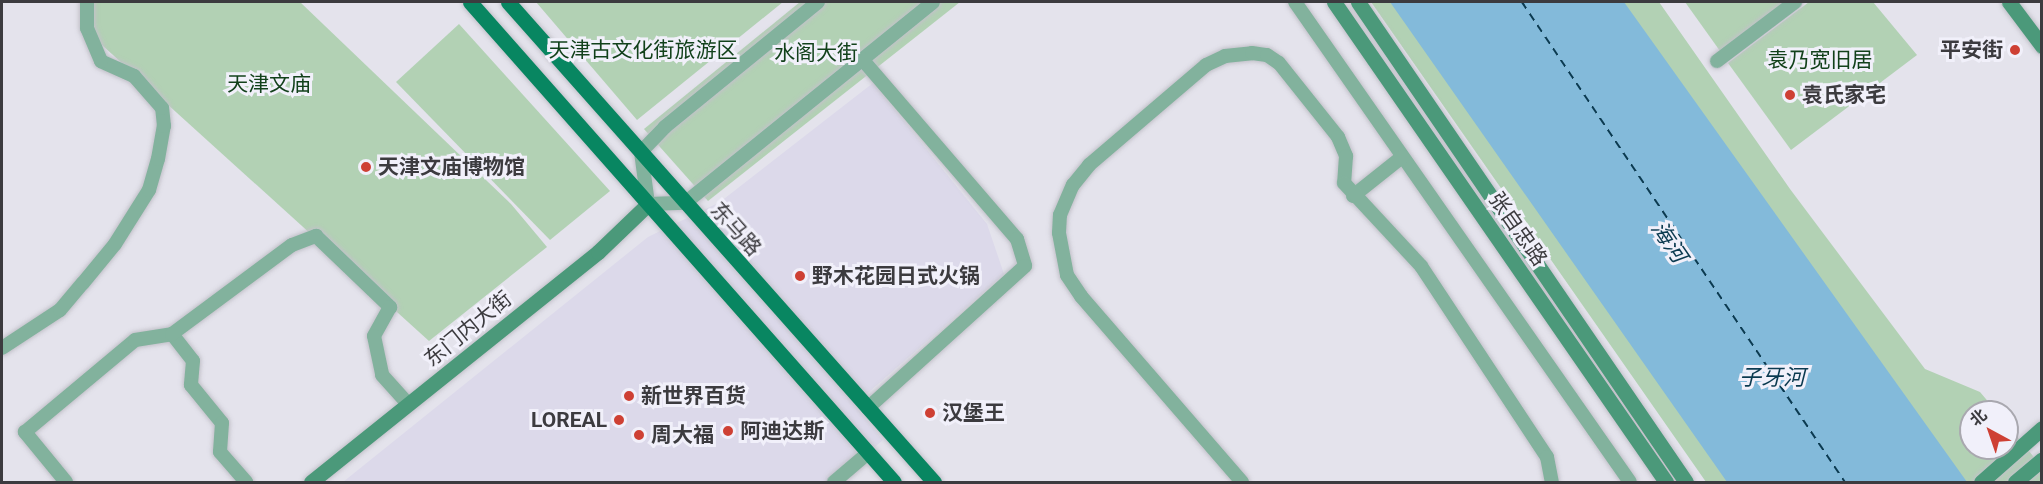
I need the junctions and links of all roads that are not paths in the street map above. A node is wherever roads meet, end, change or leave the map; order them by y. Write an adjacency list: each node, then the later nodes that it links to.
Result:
1 (87, 2): 20 (street)
2 (470, 2): 18 (main road)
3 (508, 2): 14 (main road, 东马路)
4 (818, 2): 14 (street)
5 (933, 2): 12 (street)
6 (1295, 2): 15 (street)
7 (1334, 2): 35 (street, 张自忠路)
8 (1358, 2): 36 (street, 张自忠路)
9 (1795, 2): 13 (street)
10 (2008, 2): 11 (street)
11 (2042, 46)
12 (862, 60): 17 (street); 22 (street)
13 (1717, 61)
14 (641, 152): 17 (main road, 东马路); 18 (street)
15 (1402, 157): 16 (street); 34 (street)
16 (1353, 196): 32 (street); 33 (street)
17 (685, 203): 18 (street); 22 (main road, 东马路)
18 (648, 204): 21 (street, 东门内大街); 24 (main road)
19 (172, 334): 21 (street); 27 (street); 28 (street)
20 (2, 348)
21 (408, 404): 26 (street, 东门内大街)
22 (868, 408): 31 (main road, 东马路)
23 (2042, 428): 37 (street)
24 (868, 453): 29 (street); 30 (main road)
25 (2042, 459): 38 (street)
26 (314, 482)
27 (66, 483)
28 (246, 483)
29 (834, 483)
30 (894, 483)
31 (934, 483)
32 (1242, 483)
33 (1552, 483)
34 (1630, 483)
35 (1666, 483)
36 (1686, 483)
37 (1981, 483)
38 (2015, 483)

